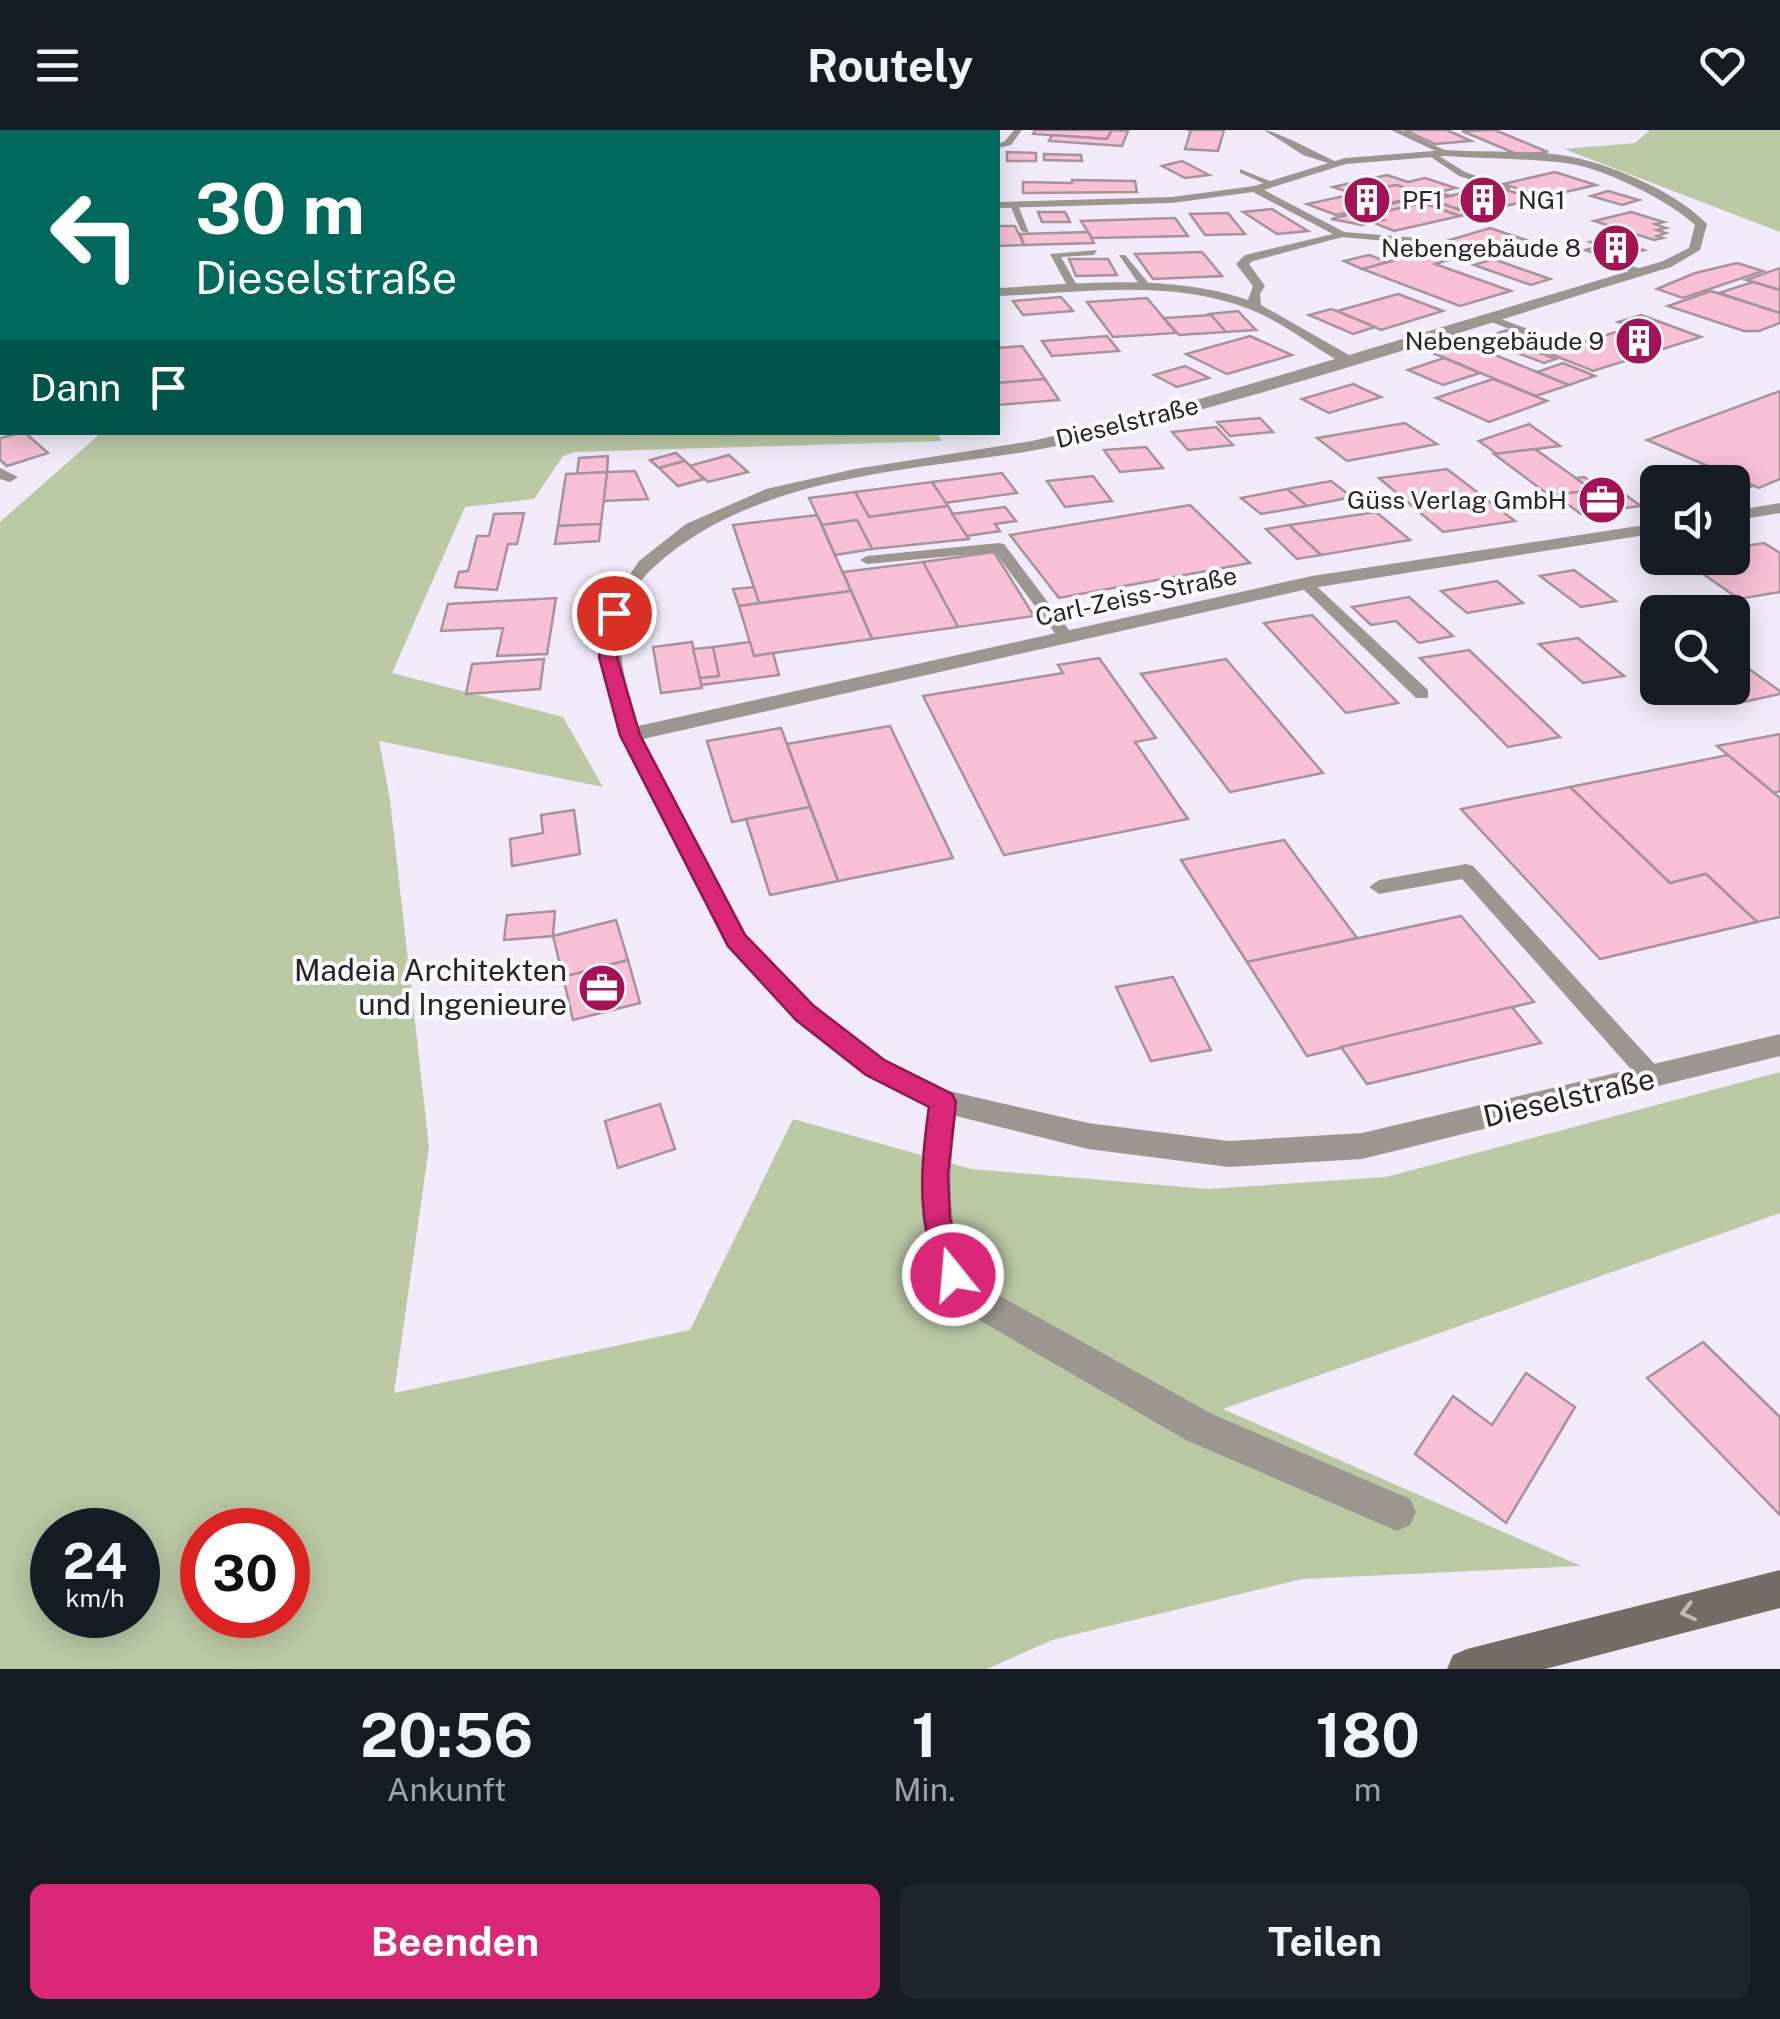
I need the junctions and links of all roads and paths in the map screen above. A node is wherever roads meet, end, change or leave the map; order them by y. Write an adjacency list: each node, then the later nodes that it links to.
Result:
1 (1268, 130): 5 (lane)
2 (1395, 130): 4 (lane)
3 (1431, 153): 4 (street, Dieselstraße); 5 (street, Dieselstraße); 8 (lane)
4 (1446, 153): 18 (street, Dieselstraße)
5 (1334, 163): 7 (street, Dieselstraße)
6 (1243, 171): 7 (lane)
7 (1273, 184): 9 (street, Dieselstraße)
8 (1507, 188)
9 (1256, 189): 11 (street, Dieselstraße); 13 (street)
10 (1000, 204): 11 (street, Dieselstraße)
11 (1014, 204): 12 (lane)
12 (1026, 232)
13 (1344, 235): 14 (lane); 22 (street)
14 (1419, 241)
15 (1094, 252): 20 (lane)
16 (1122, 257): 19 (lane)
17 (1622, 266): 18 (lane)
18 (1641, 272): 23 (street, Dieselstraße)
19 (1147, 288): 20 (street); 22 (street)
20 (1074, 289): 21 (street)
21 (1000, 292)
22 (1256, 306): 25 (street)
23 (1490, 318): 24 (lane); 25 (street, Dieselstraße)
24 (1548, 340)
25 (1349, 361): 33 (street, Dieselstraße)
26 (1780, 508): 27 (street)
27 (1750, 513)
28 (1640, 531): 30 (street, Carl-Zeiss-Straße)
29 (867, 560): 31 (lane)
30 (1306, 584): 31 (street, Carl-Zeiss-Straße); 32 (lane)
31 (1066, 637): 33 (street, Carl-Zeiss-Straße)
32 (1422, 694)
33 (630, 735): 37 (street, Dieselstraße)
34 (1379, 887): 36 (lane)
35 (1780, 1045): 36 (street, Dieselstraße)
36 (1654, 1078): 37 (street, Dieselstraße)
37 (943, 1102): 38 (street)
38 (1397, 1512)
39 (1780, 1589): 40 (street, one-way to 40)
40 (1467, 1669)

